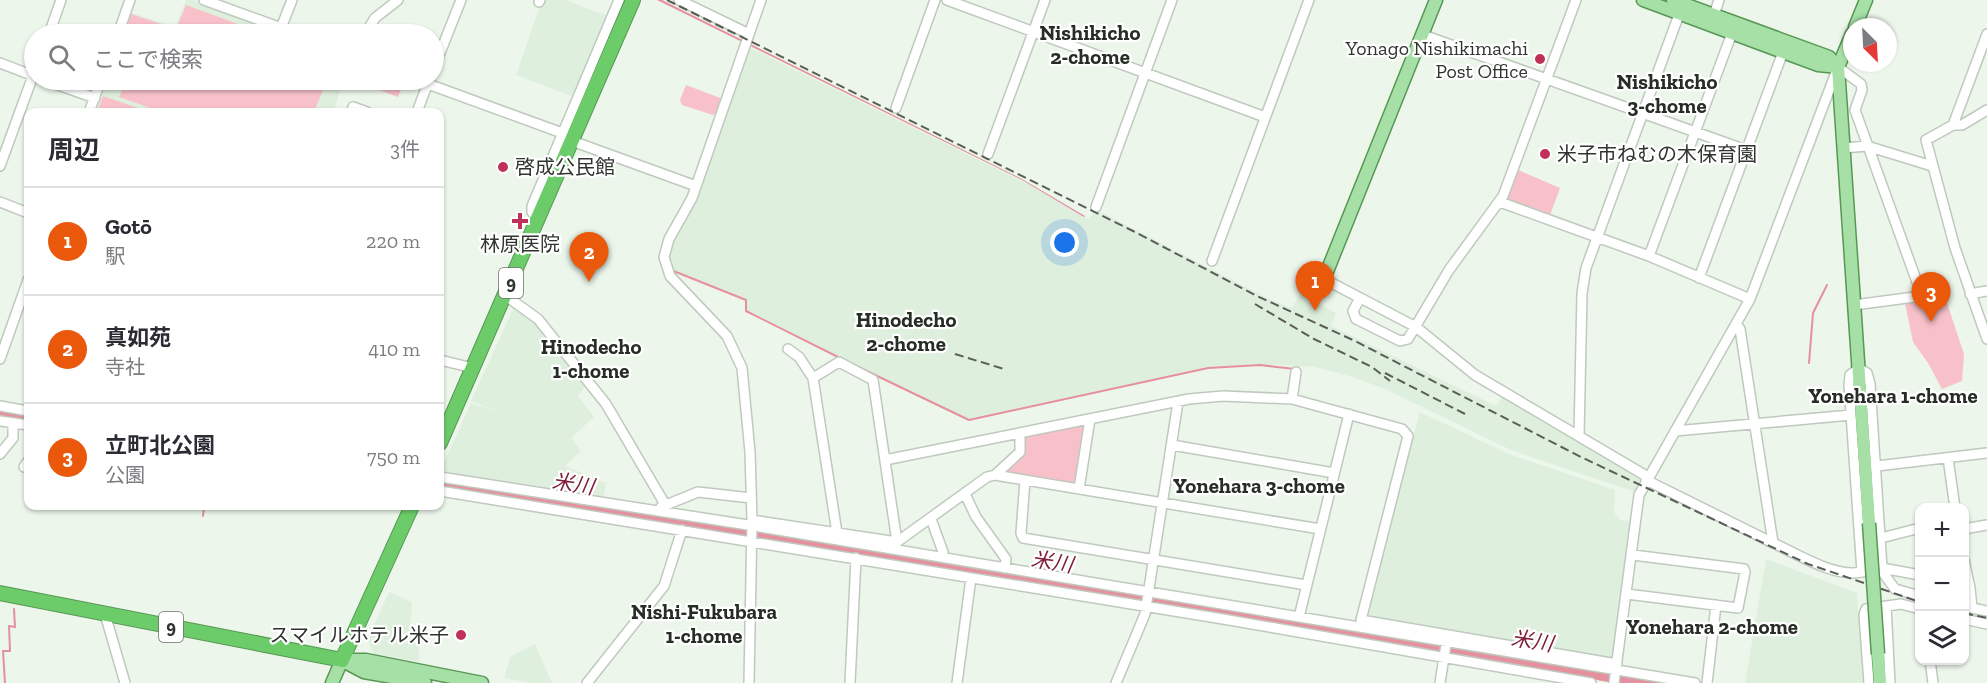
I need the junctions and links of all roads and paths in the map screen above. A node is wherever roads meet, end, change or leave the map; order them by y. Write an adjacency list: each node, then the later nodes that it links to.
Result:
1 (61, 0): 24 (street)
2 (130, 0): 25 (street)
3 (204, 0): 26 (street)
4 (292, 0): 27 (street)
5 (398, 0): 28 (street)
6 (461, 0): 34 (street)
7 (619, 0): 56 (street)
8 (633, 0): 56 (highway, 9)
9 (680, 0): 33 (street)
10 (761, 0): 33 (street)
11 (935, 0): 50 (street)
12 (947, 0): 29 (street)
13 (1045, 0): 29 (street)
14 (1172, 0): 40 (street)
15 (1309, 0): 53 (street)
16 (1436, 0): 32 (main road)
17 (1576, 0): 41 (street)
18 (1643, 0): 21 (main road)
19 (1719, 0): 22 (street)
20 (1866, 0): 23 (main road)
21 (1678, 6): 22 (main road); 30 (main road); 52 (street)
22 (1714, 15): 38 (main road)
23 (1859, 18)
24 (53, 24)
25 (122, 24)
26 (270, 24)
27 (283, 24)
28 (371, 24)
29 (1033, 31): 40 (street); 60 (street)
30 (1732, 33): 35 (main road); 55 (street)
31 (1987, 34): 54 (street)
32 (1423, 35): 41 (street); 72 (main road)
33 (746, 40): 63 (street)
34 (444, 43)
35 (1783, 52): 38 (main road); 59 (street)
36 (1843, 55): 38 (main road)
37 (0, 63): 39 (street)
38 (1838, 67): 57 (street); 58 (main road); 78 (street)
39 (24, 71)
40 (1147, 72): 53 (street); 66 (street)
41 (1547, 77): 52 (street); 65 (street)
42 (444, 87): 56 (street)
43 (28, 90): 61 (street)
44 (72, 90): 47 (street)
45 (98, 90): 47 (street)
46 (426, 90): 49 (street)
47 (95, 98): 48 (street)
48 (91, 108)
49 (419, 108)
50 (896, 108)
51 (1987, 110): 54 (street)
52 (1643, 112): 55 (street); 68 (street)
53 (1265, 117): 70 (street)
54 (1953, 125): 62 (street)
55 (1695, 132): 59 (street); 69 (street)
56 (567, 136): 63 (street); 76 (highway, 9)
57 (1867, 146): 58 (street); 62 (street); 79 (street)
58 (1843, 148): 79 (main road)
59 (1746, 150): 71 (street)
60 (988, 154)
61 (1, 162)
62 (1932, 166): 75 (street)
63 (696, 186): 121 (street)
64 (0, 202): 67 (street)
65 (1500, 202): 68 (street); 81 (street)
66 (1096, 207)
67 (24, 211)
68 (1598, 239): 69 (street); 105 (street)
69 (1649, 256): 71 (street)
70 (1212, 261)
71 (1699, 278): 78 (street)
72 (1324, 279): 77 (street)
73 (24, 290): 83 (street)
74 (1987, 291): 75 (street)
75 (1970, 294): 82 (street)
76 (506, 296): 87 (highway, 9); 125 (street)
77 (1360, 298): 81 (street); 81 (street)
78 (1750, 299): 80 (street)
79 (1854, 305): 88 (main road)
80 (1736, 324): 101 (street); 102 (street)
81 (1416, 327): 105 (street)
82 (1987, 339)
83 (3, 343): 85 (street)
84 (788, 349): 90 (street)
85 (0, 358)
86 (444, 361): 87 (street)
87 (473, 368): 104 (highway, 9)
88 (1859, 368): 96 (street); 111 (street); 184 (main road, bridge)
89 (1296, 372): 91 (street)
90 (813, 378): 110 (street); 135 (street)
91 (1292, 399): 92 (street); 95 (street)
92 (1178, 402): 97 (street); 106 (street)
93 (0, 406): 94 (street)
94 (24, 410)
95 (1349, 414): 112 (street); 164 (street)
96 (1851, 415): 101 (street); 146 (street)
97 (1090, 419): 103 (street); 117 (street)
98 (0, 420): 99 (street)
99 (13, 423): 100 (street); 108 (street)
100 (24, 424)
101 (1755, 424): 102 (street); 139 (street)
102 (1675, 431): 115 (street)
103 (1020, 433): 110 (street); 113 (street)
104 (444, 434)
105 (1579, 436): 115 (street)
106 (1172, 445): 112 (street); 122 (street)
107 (1987, 453): 109 (street)
108 (0, 454)
109 (1948, 458): 111 (street); 123 (street)
110 (885, 460): 138 (street)
111 (1877, 466): 136 (street)
112 (1334, 473): 132 (street)
113 (995, 475): 116 (street); 119 (street)
114 (444, 478): 124 (street)
115 (1647, 478): 139 (street); 141 (street)
116 (1025, 480): 117 (street); 143 (street)
117 (1079, 489): 122 (street)
118 (444, 491): 124 (street)
119 (965, 494): 128 (street); 144 (street)
120 (610, 498): 127 (street)
121 (751, 498): 125 (street); 129 (street)
122 (1163, 502): 132 (street); 143 (street)
123 (1954, 503)
124 (570, 504): 127 (street); 127 (street)
125 (666, 506): 127 (street)
126 (410, 510): 166 (highway)
127 (633, 512): 129 (street); 134 (street)
128 (931, 519): 138 (street); 140 (street)
129 (752, 525): 135 (street); 137 (street); 144 (street)
130 (1987, 525): 131 (street)
131 (1969, 528)
132 (1320, 529): 149 (street)
133 (1915, 529): 136 (street)
134 (682, 530): 137 (street); 174 (street)
135 (837, 533): 138 (street)
136 (1881, 538): 145 (street)
137 (751, 540): 142 (street); 175 (street)
138 (897, 542)
139 (1773, 543): 146 (street)
140 (943, 552)
141 (1633, 555): 152 (street); 155 (street)
142 (856, 558): 148 (street); 176 (street)
143 (1154, 561): 149 (street); 150 (street)
144 (1005, 568): 150 (street)
145 (1882, 569): 146 (street); 147 (street); 153 (street)
146 (1862, 572)
147 (1915, 574)
148 (971, 578): 154 (street); 177 (street)
149 (1306, 585): 161 (street)
150 (1148, 592): 154 (street); 161 (street)
151 (0, 593): 160 (highway, 9)
152 (1627, 594): 155 (street); 168 (street)
153 (1915, 595)
154 (1147, 605): 165 (street); 178 (street)
155 (1716, 605): 182 (street)
156 (1886, 606): 158 (street); 183 (street); 185 (street)
157 (1969, 607): 159 (street)
158 (1915, 608)
159 (1987, 611)
160 (105, 614): 166 (highway, 9); 170 (street)
161 (1299, 617): 164 (street)
162 (1969, 620): 163 (street)
163 (1987, 624)
164 (1447, 639): 165 (street); 168 (street)
165 (1444, 657): 179 (street); 180 (street)
166 (342, 660): 171 (main road); 172 (main road); 173 (main road)
167 (1931, 665): 186 (street)
168 (1616, 668): 169 (street); 181 (street)
169 (1615, 682)
170 (125, 683)
171 (332, 683)
172 (425, 683)
173 (482, 683)
174 (586, 683)
175 (749, 683)
176 (850, 683)
177 (957, 683)
178 (1116, 683)
179 (1440, 683)
180 (1591, 683)
181 (1695, 683)
182 (1707, 683)
183 (1869, 683)
184 (1880, 683)
185 (1890, 683)
186 (1933, 683)

